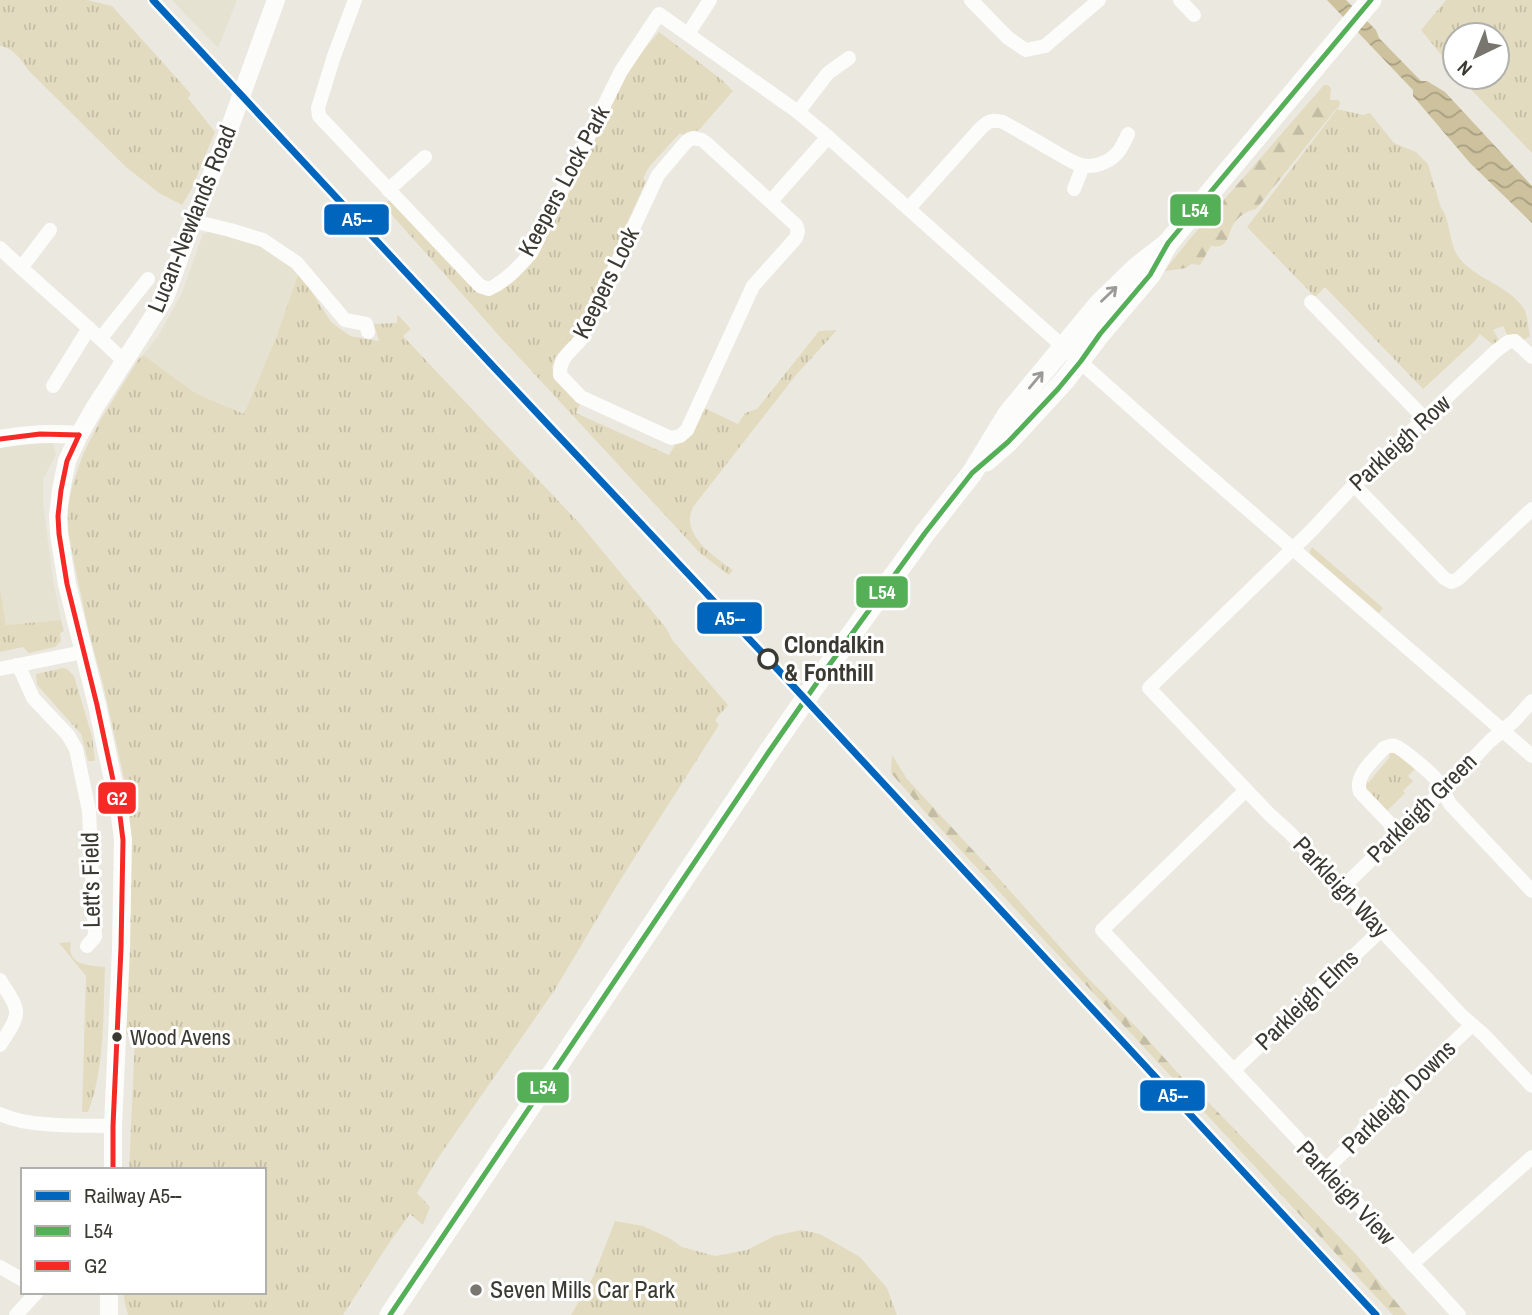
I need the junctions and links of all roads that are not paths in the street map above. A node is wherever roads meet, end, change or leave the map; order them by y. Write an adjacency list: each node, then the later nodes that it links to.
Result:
1 (276, 0): 20 (street, Lucan-Newlands Road)
2 (355, 0): 17 (street, Keepers Lock Park)
3 (710, 0): 9 (street)
4 (971, 0): 5 (street)
5 (1099, 0)
6 (1180, 0): 8 (street)
7 (1371, 0): 22 (main road)
8 (1194, 15)
9 (688, 34): 11 (street); 17 (street, Keepers Lock Park)
10 (849, 58): 11 (street)
11 (798, 112): 13 (street)
12 (1128, 134): 15 (street)
13 (828, 137): 18 (street); 19 (street)
14 (425, 157): 17 (street)
15 (1083, 166): 16 (street); 19 (street)
16 (1074, 189)
17 (388, 190)
18 (771, 201): 18 (street, Keepers Lock)
19 (909, 208): 30 (street)
20 (193, 221): 28 (street); 33 (street, Lucan-Newlands Road)
21 (50, 230): 24 (street)
22 (1168, 243): 30 (main road, one-way to 22); 32 (main road)
23 (0, 248): 24 (street)
24 (21, 268): 27 (street)
25 (148, 279): 29 (street)
26 (1311, 302): 35 (street)
27 (89, 328): 29 (street); 34 (street)
28 (368, 332)
29 (101, 338): 33 (street)
30 (1064, 346): 32 (street); 38 (main road, one-way to 30)
31 (1532, 357): 35 (street, Parkleigh Row)
32 (1081, 361): 38 (main road); 41 (street)
33 (125, 362): 36 (street, Lucan-Newlands Road)
34 (53, 386)
35 (1425, 419): 39 (street, Parkleigh Row)
36 (79, 435): 37 (street); 42 (street, Lucan-Newlands Road)
37 (0, 439)
38 (971, 473): 73 (main road)
39 (1354, 485): 40 (street); 41 (street, Parkleigh Row)
40 (1532, 509)
41 (1292, 548): 45 (street, Parkleigh Row); 47 (street)
42 (83, 652): 43 (street); 62 (street, Lucan-Newlands Road)
43 (17, 666): 44 (street); 55 (street, Lett's Field)
44 (0, 669)
45 (1149, 688): 49 (street, Parkleigh Way)
46 (1532, 701): 47 (street, Parkleigh Green)
47 (1502, 729): 48 (street); 50 (street, Parkleigh Green)
48 (1532, 756)
49 (1246, 790): 52 (street, Parkleigh Way); 59 (street, Parkleigh View)
50 (1442, 791): 51 (street, Parkleigh Green); 51 (street); 53 (street)
51 (1398, 832): 52 (street, Parkleigh Green)
52 (1342, 888): 54 (street, Parkleigh Way)
53 (1532, 891)
54 (1381, 930): 57 (street, Parkleigh Way); 59 (street, Parkleigh Elms)
55 (87, 946)
56 (0, 981): 58 (street)
57 (1472, 1025): 60 (street, Parkleigh Way); 65 (street, Parkleigh Downs)
58 (0, 1045)
59 (1234, 1070): 65 (street, Parkleigh View)
60 (1532, 1086)
61 (0, 1114): 62 (street)
62 (113, 1126): 64 (street, Lucan-Newlands Road)
63 (1532, 1157): 66 (street)
64 (113, 1168)
65 (1326, 1169): 66 (street, Parkleigh View)
66 (1412, 1264): 74 (street, Parkleigh View)
67 (0, 1268): 68 (street)
68 (21, 1279)
69 (35, 1294): 71 (street)
70 (109, 1294): 72 (street)
71 (16, 1315)
72 (109, 1315)
73 (390, 1315)
74 (1459, 1315)

